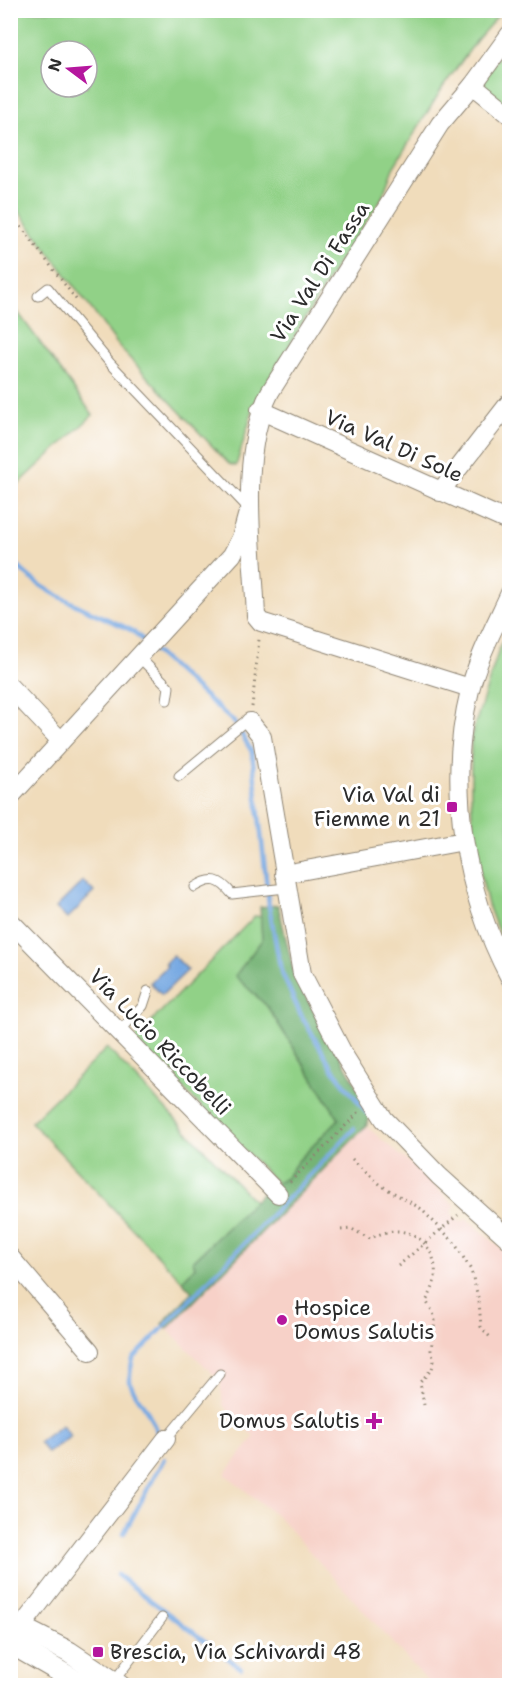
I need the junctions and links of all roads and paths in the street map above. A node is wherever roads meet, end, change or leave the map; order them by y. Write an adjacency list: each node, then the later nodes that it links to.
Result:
1 (510, 34): 2 (street, Via Val Di Fassa)
2 (473, 86): 3 (street); 8 (street, Via Val Di Fassa)
3 (510, 114)
4 (10, 212): 6 (path)
5 (38, 296): 10 (lane)
6 (83, 310)
7 (510, 402): 9 (street)
8 (260, 410): 9 (street, Via Val Di Sole); 10 (street, Via Val Di Fassa)
9 (440, 492): 11 (street, Via Val Di Sole)
10 (250, 502): 12 (street); 13 (street, Via Val Di Fassa)
11 (510, 522)
12 (232, 555): 13 (street); 16 (street)
13 (254, 564): 18 (street, Via Val Di Fassa)
14 (510, 593): 18 (street)
15 (260, 632): 20 (path)
16 (146, 650): 19 (lane); 21 (street)
17 (10, 687): 21 (street)
18 (470, 688): 24 (street)
19 (167, 700)
20 (246, 722): 22 (lane); 25 (street)
21 (61, 741): 23 (street)
22 (179, 776)
23 (10, 797)
24 (464, 841): 25 (street); 28 (street)
25 (282, 884): 26 (lane); 37 (street)
26 (195, 887)
27 (10, 921): 30 (street, Via Lucio Riccobelli)
28 (510, 978)
29 (148, 991): 30 (lane)
30 (119, 1032): 33 (street, Via Lucio Riccobelli)
31 (360, 1111): 33 (path)
32 (352, 1159): 35 (path)
33 (278, 1194)
34 (454, 1218): 35 (path)
35 (442, 1229): 38 (path); 41 (path)
36 (341, 1230): 38 (path)
37 (510, 1240)
38 (425, 1244): 40 (path); 44 (path)
39 (10, 1257): 42 (street)
40 (398, 1266)
41 (490, 1337)
42 (90, 1351)
43 (220, 1374): 45 (lane)
44 (424, 1404)
45 (166, 1440): 47 (street)
46 (162, 1618): 48 (lane)
47 (14, 1630): 48 (street); 49 (street)
48 (117, 1683)
49 (85, 1686)

